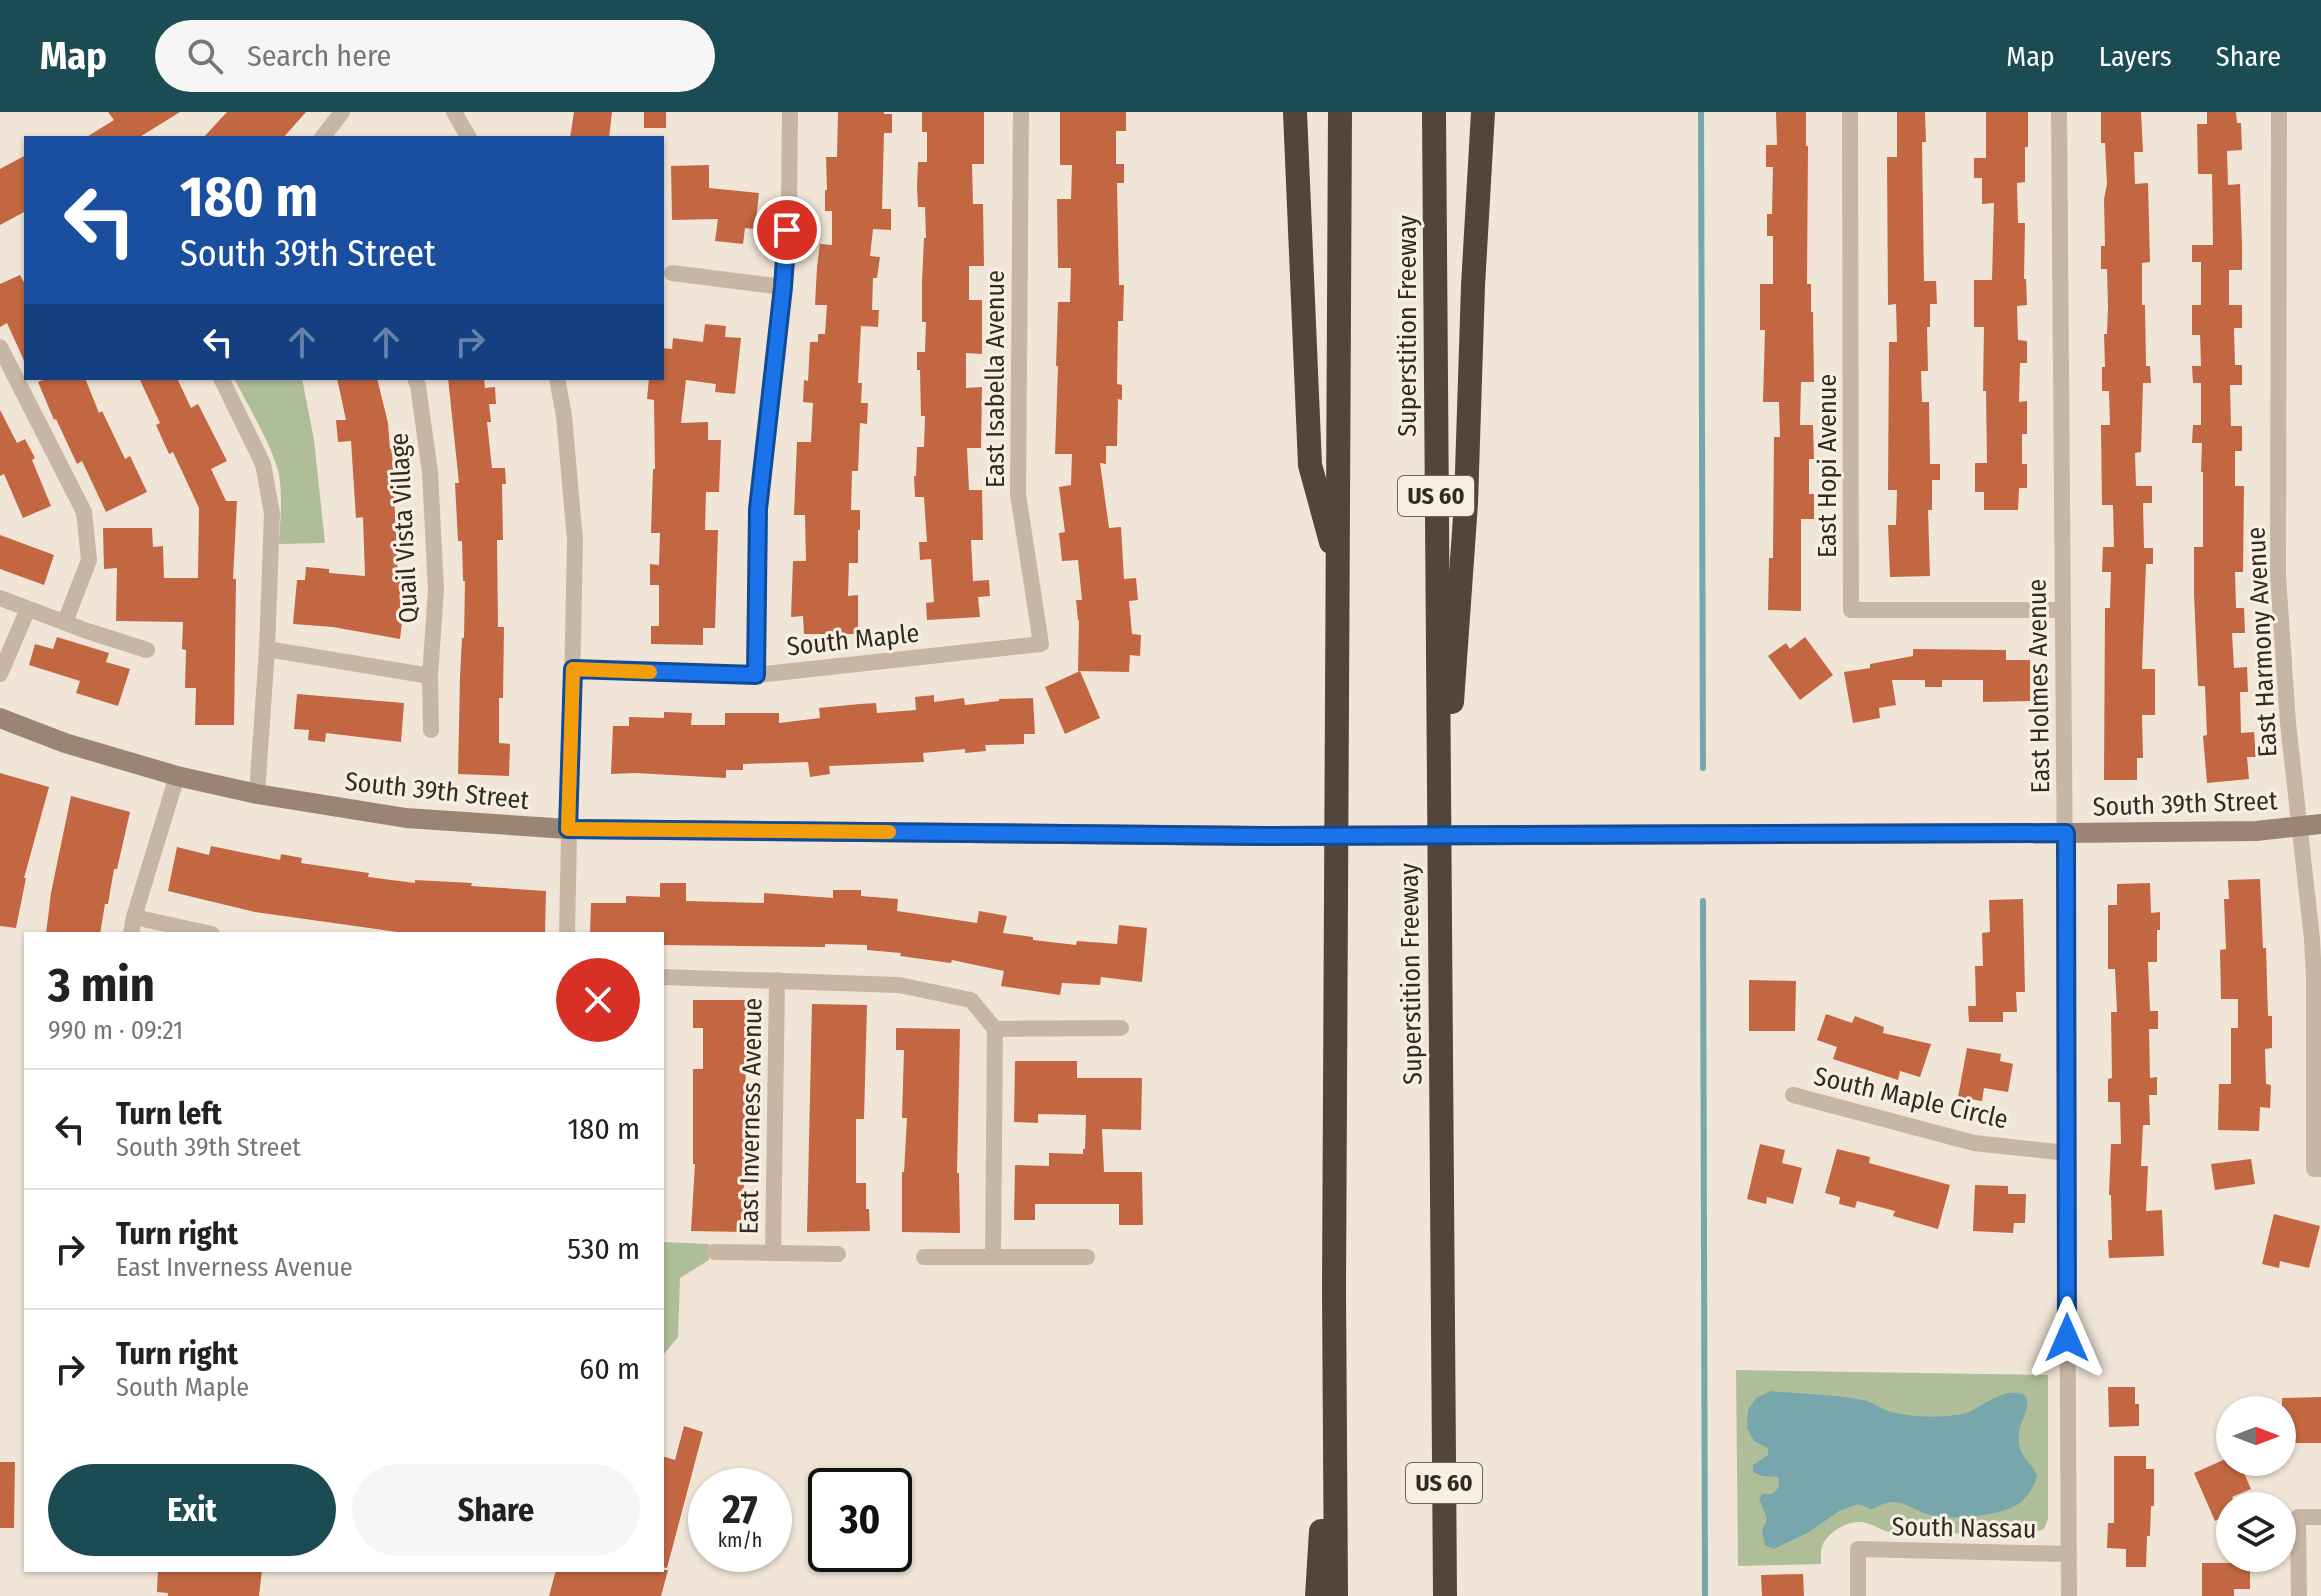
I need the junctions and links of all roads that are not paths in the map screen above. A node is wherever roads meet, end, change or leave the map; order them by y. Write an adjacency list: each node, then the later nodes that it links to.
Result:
1 (342, 112): 12 (street)
2 (454, 112): 13 (street)
3 (790, 112): 15 (street)
4 (1021, 112): 25 (street, East Isabella Avenue)
5 (1295, 112): 20 (highway)
6 (1340, 112): 20 (highway)
7 (1434, 112): 40 (highway, Superstition Freeway / US 60)
8 (1483, 112): 40 (highway)
9 (1850, 112): 23 (street, East Hopi Avenue)
10 (2059, 112): 23 (street, East Holmes Avenue)
11 (2279, 112): 37 (street, East Harmony Avenue)
12 (324, 136)
13 (468, 136)
14 (672, 273): 15 (street)
15 (783, 287): 30 (street)
16 (0, 347): 24 (street)
17 (222, 380): 26 (street)
18 (416, 380): 31 (street, Quail Vista Village)
19 (557, 380): 28 (street)
20 (1339, 571): 57 (highway)
21 (0, 598): 22 (street)
22 (28, 609): 24 (street); 29 (street)
23 (2061, 610): 39 (street, East Holmes Avenue)
24 (65, 622): 27 (street)
25 (1041, 644): 30 (street, South Maple)
26 (267, 649): 31 (street); 35 (street)
27 (147, 650)
28 (573, 669): 30 (street, South Maple); 38 (street)
29 (0, 674)
30 (756, 675)
31 (430, 676): 33 (street, Quail Vista Village)
32 (0, 718): 34 (street, South 39th Street)
33 (431, 730)
34 (177, 776): 35 (street, South 39th Street); 41 (street)
35 (257, 794): 38 (street, South 39th Street)
36 (2321, 824): 37 (street, South 39th Street)
37 (2299, 827): 39 (street, South 39th Street); 50 (street, East Harmony Avenue)
38 (568, 829): 39 (street, South 39th Street); 43 (street)
39 (2066, 833): 49 (street, East Holmes Avenue)
40 (1438, 880): 62 (highway, Superstition Freeway / US 60)
41 (133, 926): 42 (street)
42 (192, 932)
43 (567, 932)
44 (664, 977): 45 (street, East Inverness Avenue)
45 (777, 980): 47 (street, East Inverness Avenue); 52 (street, East Inverness Avenue)
46 (1121, 1028): 47 (street)
47 (995, 1029): 54 (street)
48 (1793, 1095): 49 (street, South Maple Circle)
49 (2066, 1153): 59 (street, East Holmes Avenue)
50 (2318, 1169)
51 (714, 1252): 52 (street, East Inverness Avenue)
52 (773, 1253): 53 (street, East Inverness Avenue)
53 (838, 1254)
54 (993, 1256): 55 (street); 56 (street)
55 (924, 1257)
56 (1087, 1257)
57 (1332, 1370): 60 (highway); 61 (highway)
58 (2321, 1517): 65 (street)
59 (2069, 1554): 63 (street, South Nassau); 64 (street, East Holmes Avenue)
60 (1317, 1596)
61 (1336, 1596)
62 (1445, 1596)
63 (1858, 1596)
64 (2069, 1596)
65 (2299, 1596)

